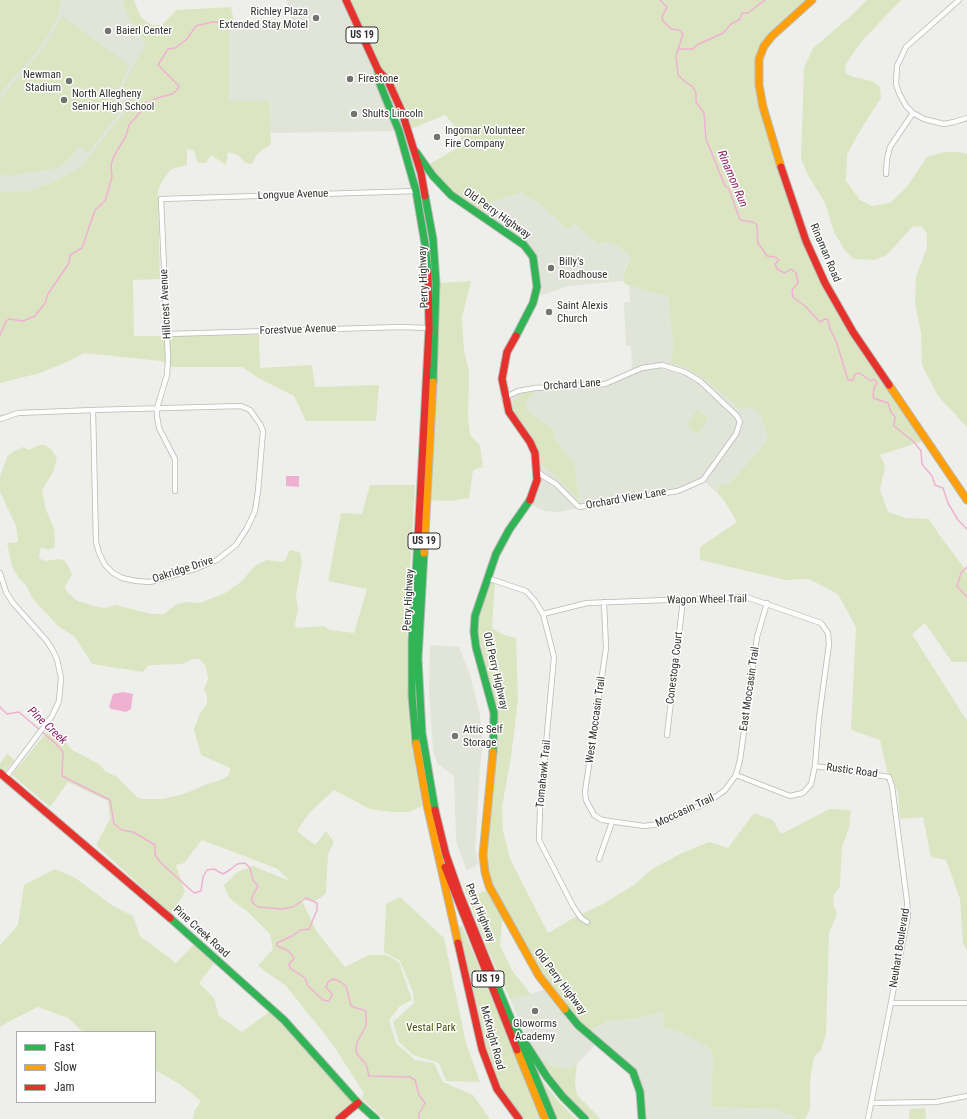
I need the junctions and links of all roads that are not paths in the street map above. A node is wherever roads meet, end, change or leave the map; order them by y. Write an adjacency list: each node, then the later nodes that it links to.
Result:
1 (346, 0): 4 (main road, Perry Highway / US 19)
2 (812, 0): 22 (main road, Rinaman Road)
3 (959, 0): 5 (street)
4 (378, 70): 7 (main road, Perry Highway / US 19); 8 (main road, Perry Highway / US 19)
5 (913, 113): 6 (street); 9 (street)
6 (967, 118)
7 (404, 147): 8 (main road); 11 (main road, Perry Highway / US 19)
8 (414, 149): 10 (main road, Perry Highway / US 19); 15 (main road, Old Perry Highway)
9 (886, 174)
10 (425, 190): 11 (street, Longvue Avenue); 40 (main road, Perry Highway / US 19)
11 (416, 191): 12 (street, Longvue Avenue); 13 (main road, Perry Highway / US 19)
12 (161, 199): 14 (street, Hillcrest Avenue)
13 (429, 328): 14 (street, Forestvue Avenue); 35 (main road, Perry Highway / US 19)
14 (168, 334): 16 (street, Hillcrest Avenue)
15 (504, 398): 19 (main road, Old Perry Highway); 20 (street, Orchard Lane)
16 (157, 408): 17 (street, Oakridge Drive); 17 (street, Oakridge Drive); 21 (street)
17 (93, 410): 18 (street, Oakridge Drive)
18 (0, 419)
19 (537, 472): 20 (street, Orchard View Lane); 24 (main road, Old Perry Highway)
20 (703, 480)
21 (175, 491)
22 (967, 500)
23 (0, 573): 31 (street)
24 (487, 578): 28 (street); 50 (main road, Old Perry Highway)
25 (683, 600): 26 (street, Wagon Wheel Trail); 27 (street, Wagon Wheel Trail); 29 (street, Conestoga Court)
26 (604, 602): 28 (street, Wagon Wheel Trail); 34 (street, West Moccasin Trail)
27 (767, 603): 30 (street, Wagon Wheel Trail); 32 (street, East Moccasin Trail)
28 (543, 614): 37 (street, Tomahawk Trail)
29 (667, 735)
30 (815, 766): 32 (street, Wagon Wheel Trail); 33 (street, Rustic Road)
31 (3, 775): 42 (main road, Pine Creek Road)
32 (736, 775): 34 (street, Moccasin Trail)
33 (889, 777): 38 (street, Neuhart Boulevard)
34 (612, 822): 36 (street)
35 (435, 838): 46 (main road, McKnight Road); 47 (main road, Perry Highway / US 19)
36 (599, 859)
37 (587, 922)
38 (891, 1003): 39 (street); 43 (street, Neuhart Boulevard)
39 (967, 1003)
40 (513, 1024): 48 (main road, Perry Highway / US 19); 49 (main road)
41 (967, 1096): 43 (street)
42 (358, 1103): 44 (main road); 45 (main road, Pine Creek Road)
43 (872, 1103): 51 (street, Neuhart Boulevard)
44 (340, 1119)
45 (376, 1119)
46 (519, 1119)
47 (545, 1119)
48 (553, 1119)
49 (585, 1119)
50 (642, 1119)
51 (868, 1119)

